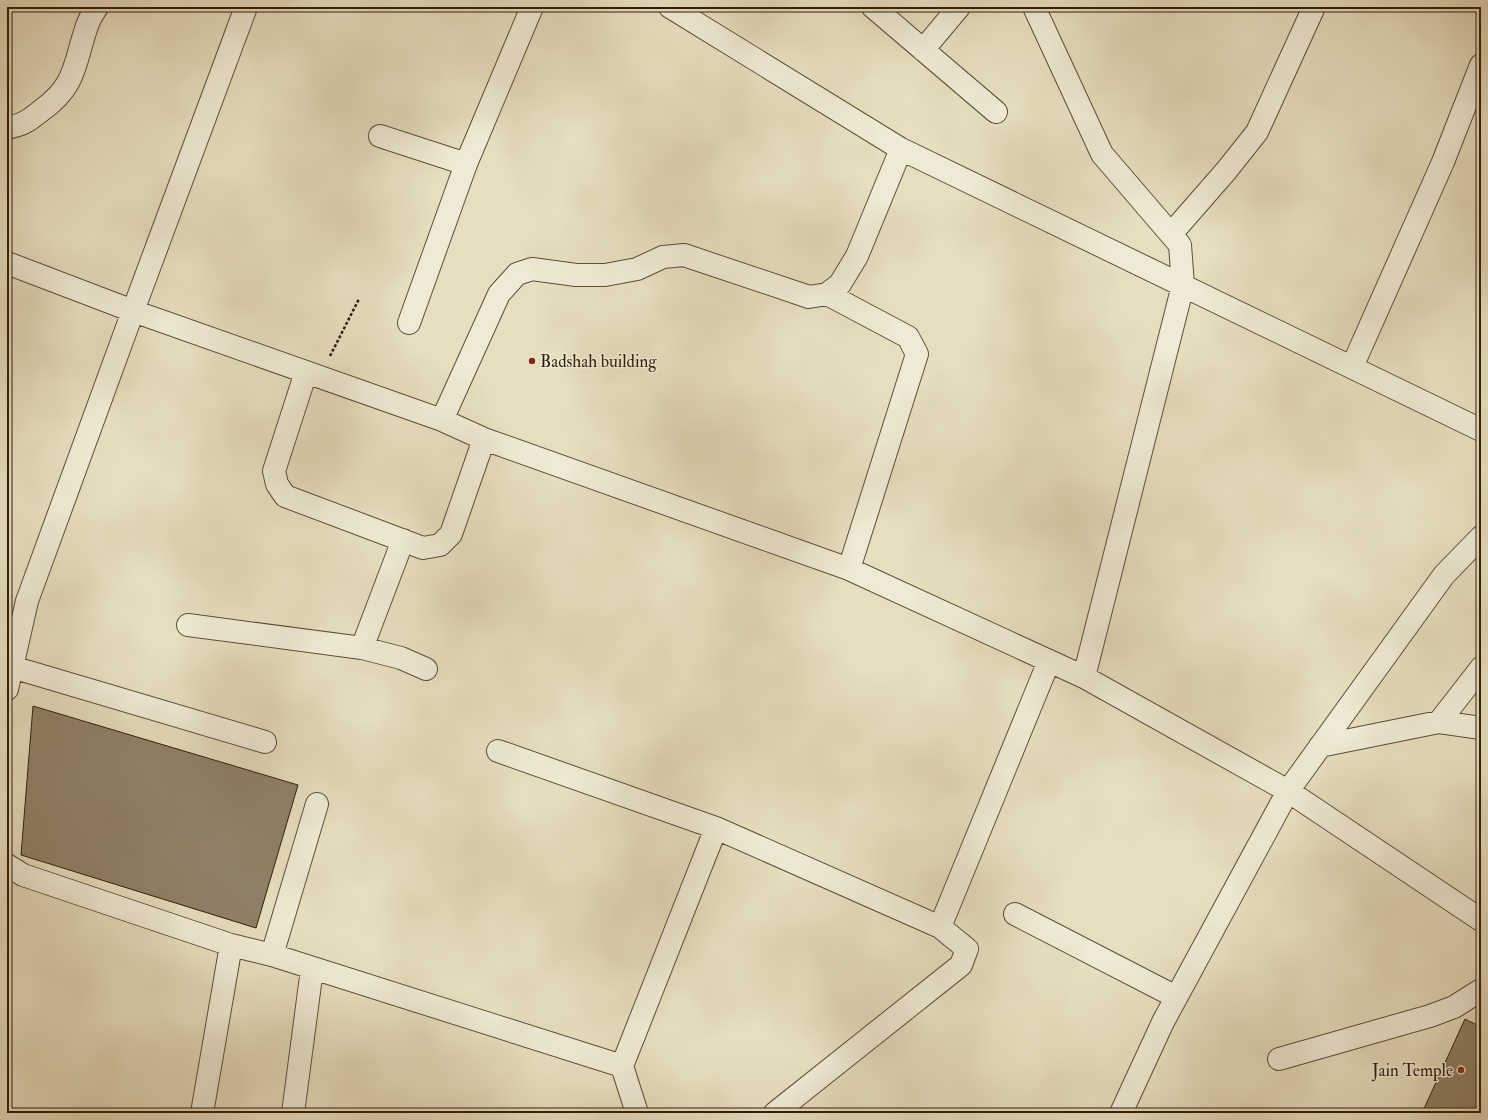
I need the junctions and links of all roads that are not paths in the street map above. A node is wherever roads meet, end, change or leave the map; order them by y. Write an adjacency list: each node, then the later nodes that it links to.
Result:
1 (97, 7): 12 (street)
2 (246, 7): 20 (street)
3 (532, 7): 15 (street)
4 (670, 7): 14 (street)
5 (873, 7): 9 (street)
6 (959, 7): 9 (street)
7 (1034, 7): 16 (street)
8 (1314, 7): 16 (street)
9 (924, 50): 11 (street)
10 (1481, 65): 22 (street)
11 (996, 112)
12 (7, 128)
13 (380, 136): 15 (street)
14 (901, 149): 18 (street); 19 (street)
15 (466, 164): 21 (street)
16 (1171, 234): 18 (street)
17 (7, 262): 20 (street)
18 (1183, 286): 22 (street); 36 (street)
19 (827, 294): 24 (street); 29 (street)
20 (133, 311): 23 (street); 30 (street)
21 (409, 322)
22 (1352, 368): 25 (street)
23 (312, 375): 24 (street); 28 (street)
24 (442, 420): 26 (street)
25 (1481, 430)
26 (484, 439): 28 (street); 29 (street)
27 (1481, 537): 41 (street)
28 (403, 540): 32 (street)
29 (850, 569): 33 (street)
30 (17, 604): 37 (street)
31 (188, 625): 32 (street)
32 (362, 648): 35 (street)
33 (1049, 661): 36 (street); 49 (street)
34 (1481, 668): 38 (street)
35 (426, 669)
36 (1084, 677): 43 (street)
37 (9, 679): 40 (street)
38 (1438, 722): 39 (street); 41 (street)
39 (1481, 728)
40 (265, 742)
41 (1320, 746): 43 (street)
42 (498, 751): 45 (street)
43 (1288, 791): 48 (street); 54 (street)
44 (317, 804): 51 (street)
45 (716, 828): 49 (street); 56 (street)
46 (7, 865): 50 (street)
47 (1015, 914): 54 (street)
48 (1481, 920)
49 (940, 927): 60 (street)
50 (231, 945): 51 (street); 57 (street)
51 (272, 956): 52 (street)
52 (312, 969): 56 (street); 58 (street)
53 (1481, 990): 55 (street)
54 (1176, 997): 61 (street)
55 (1279, 1059)
56 (622, 1066): 59 (street)
57 (202, 1113)
58 (293, 1113)
59 (637, 1113)
60 (775, 1113)
61 (1121, 1113)

